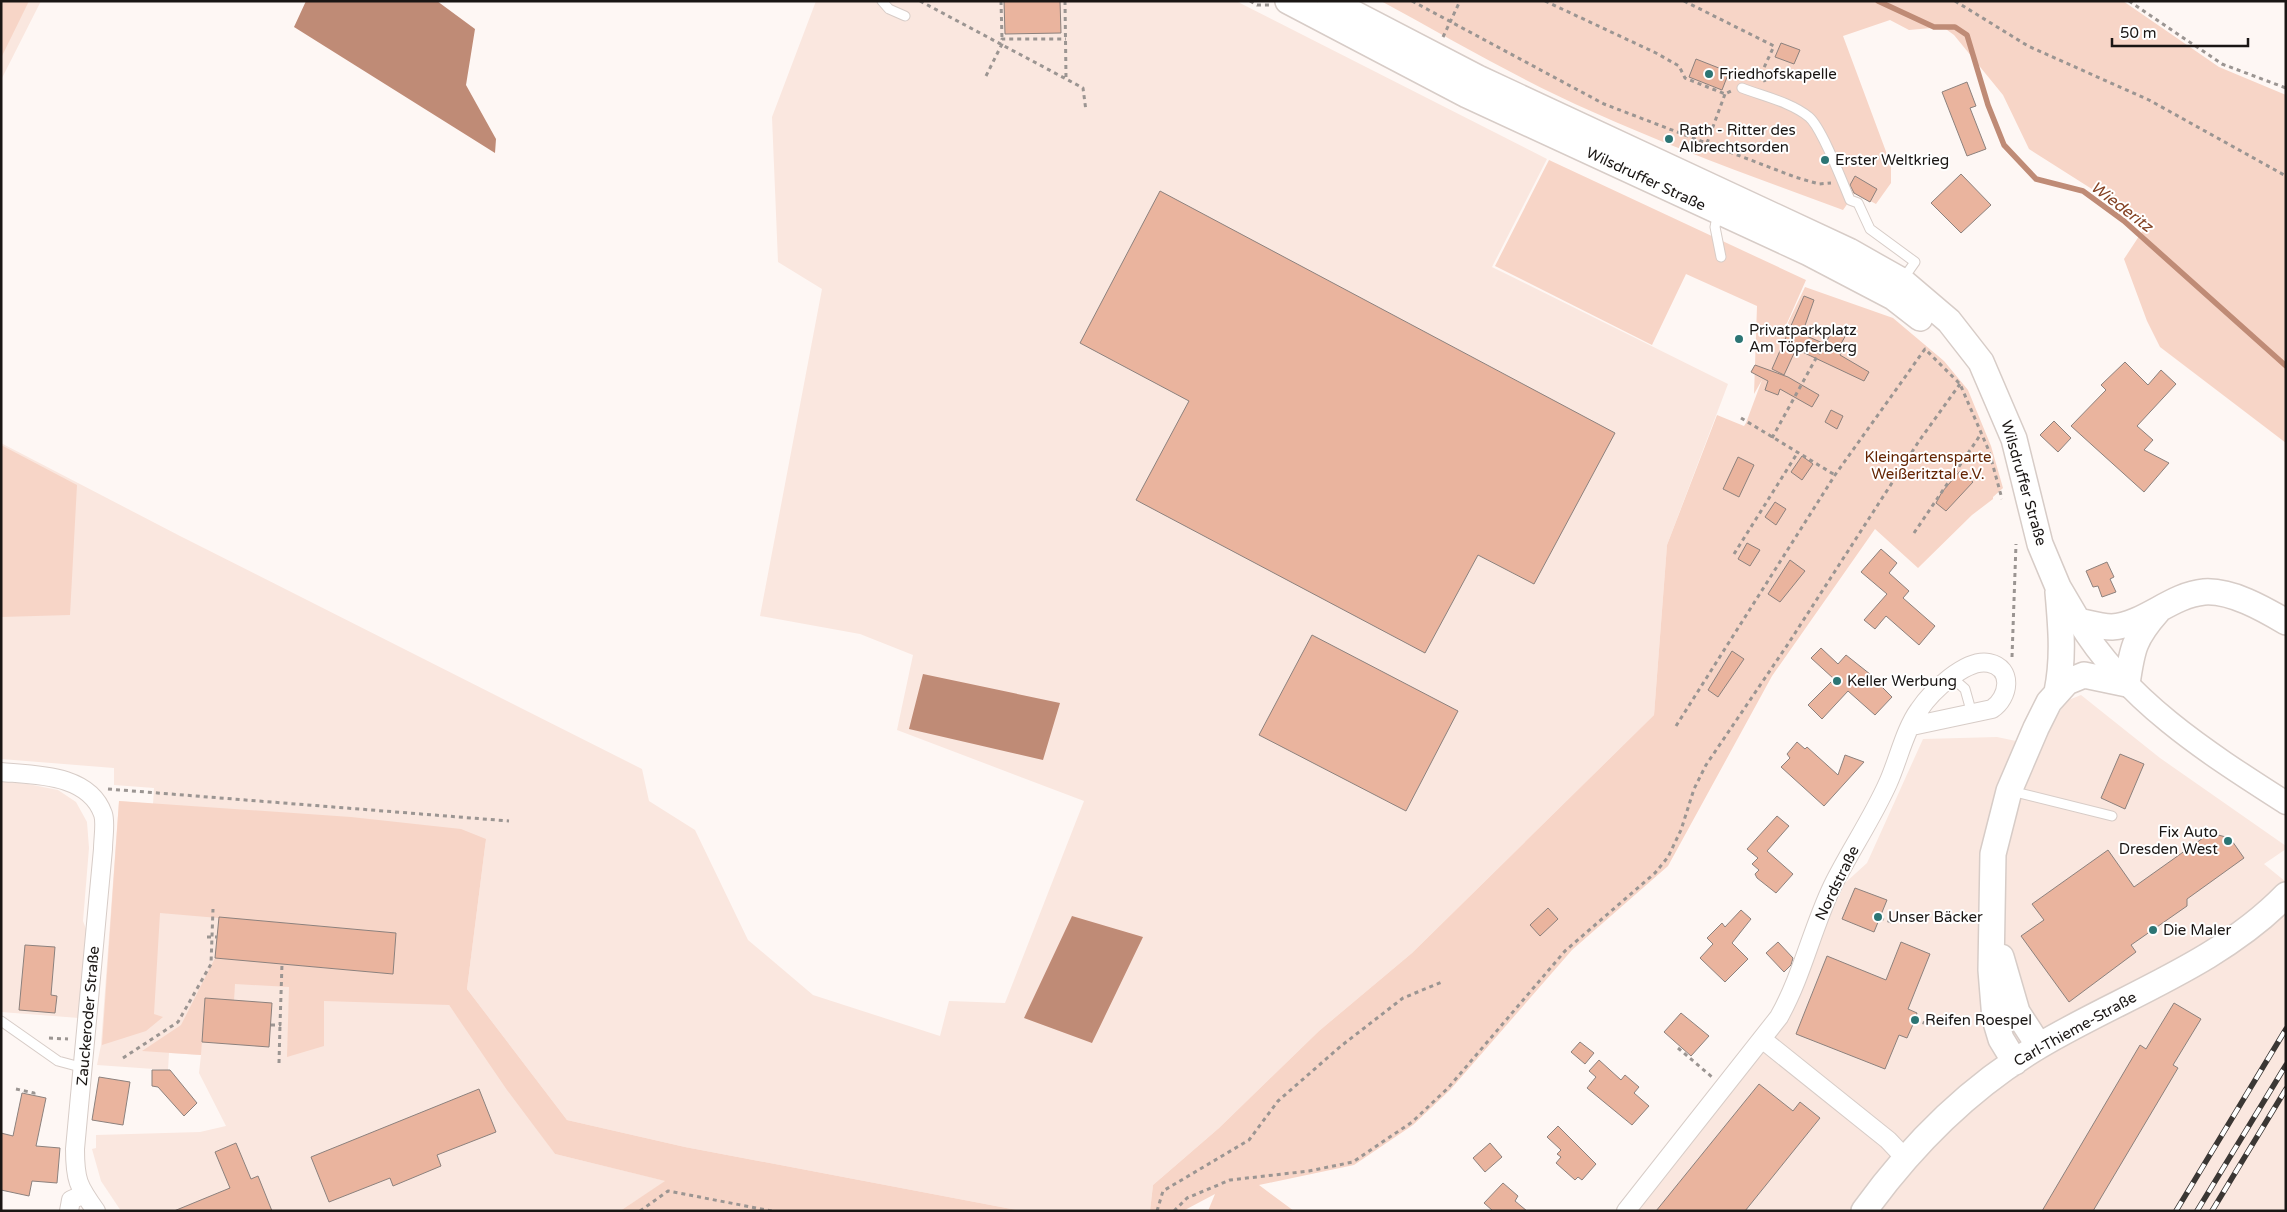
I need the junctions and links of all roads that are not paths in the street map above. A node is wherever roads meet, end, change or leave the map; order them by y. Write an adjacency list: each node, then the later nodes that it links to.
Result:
1 (882, 1): 4 (lane)
2 (1330, 1): 6 (main road, Wilsdruffer Straße)
3 (1279, 3): 6 (main road, Wilsdruffer Straße)
4 (905, 16)
5 (1742, 88): 8 (lane)
6 (1722, 203): 7 (lane); 8 (main road, Wilsdruffer Straße)
7 (1721, 257)
8 (1897, 289): 9 (main road, Wilsdruffer Straße)
9 (2058, 587): 11 (main road, Wilsdruffer Straße); 15 (main road, Wilsdruffer Straße)
10 (2162, 606): 11 (main road); 12 (main road); 14 (main road)
11 (2078, 621): 14 (street, Wilsdruffer Straße)
12 (2285, 621)
13 (1948, 674): 16 (lane); 16 (street, Nordstraße); 17 (street, Nordstraße)
14 (2127, 684): 15 (main road); 20 (street, Wilsdruffer Straße)
15 (2058, 692): 19 (main road, Wilsdruffer Straße)
16 (1972, 714): 17 (street)
17 (1912, 726): 25 (street, Nordstraße)
18 (1, 772): 28 (street, Zauckeroder Straße)
19 (2009, 790): 21 (lane); 23 (main road, Wilsdruffer Straße)
20 (2286, 803)
21 (2112, 816)
22 (2286, 895): 26 (main road, Carl-Thieme-Straße)
23 (1992, 922): 26 (main road, Wilsdruffer Straße); 27 (main road, Wilsdruffer Straße)
24 (1, 1021): 28 (lane)
25 (1762, 1039): 29 (street); 33 (street, Nordstraße)
26 (2039, 1046): 27 (main road, Carl-Thieme-Straße)
27 (2015, 1062): 29 (main road, Carl-Thieme-Straße)
28 (84, 1068): 30 (street, Zauckeroder Straße)
29 (1906, 1159): 34 (main road, Carl-Thieme-Straße)
30 (84, 1194): 31 (street); 32 (street, Zauckeroder Straße)
31 (69, 1211)
32 (96, 1211)
33 (1626, 1211)
34 (1864, 1211)

